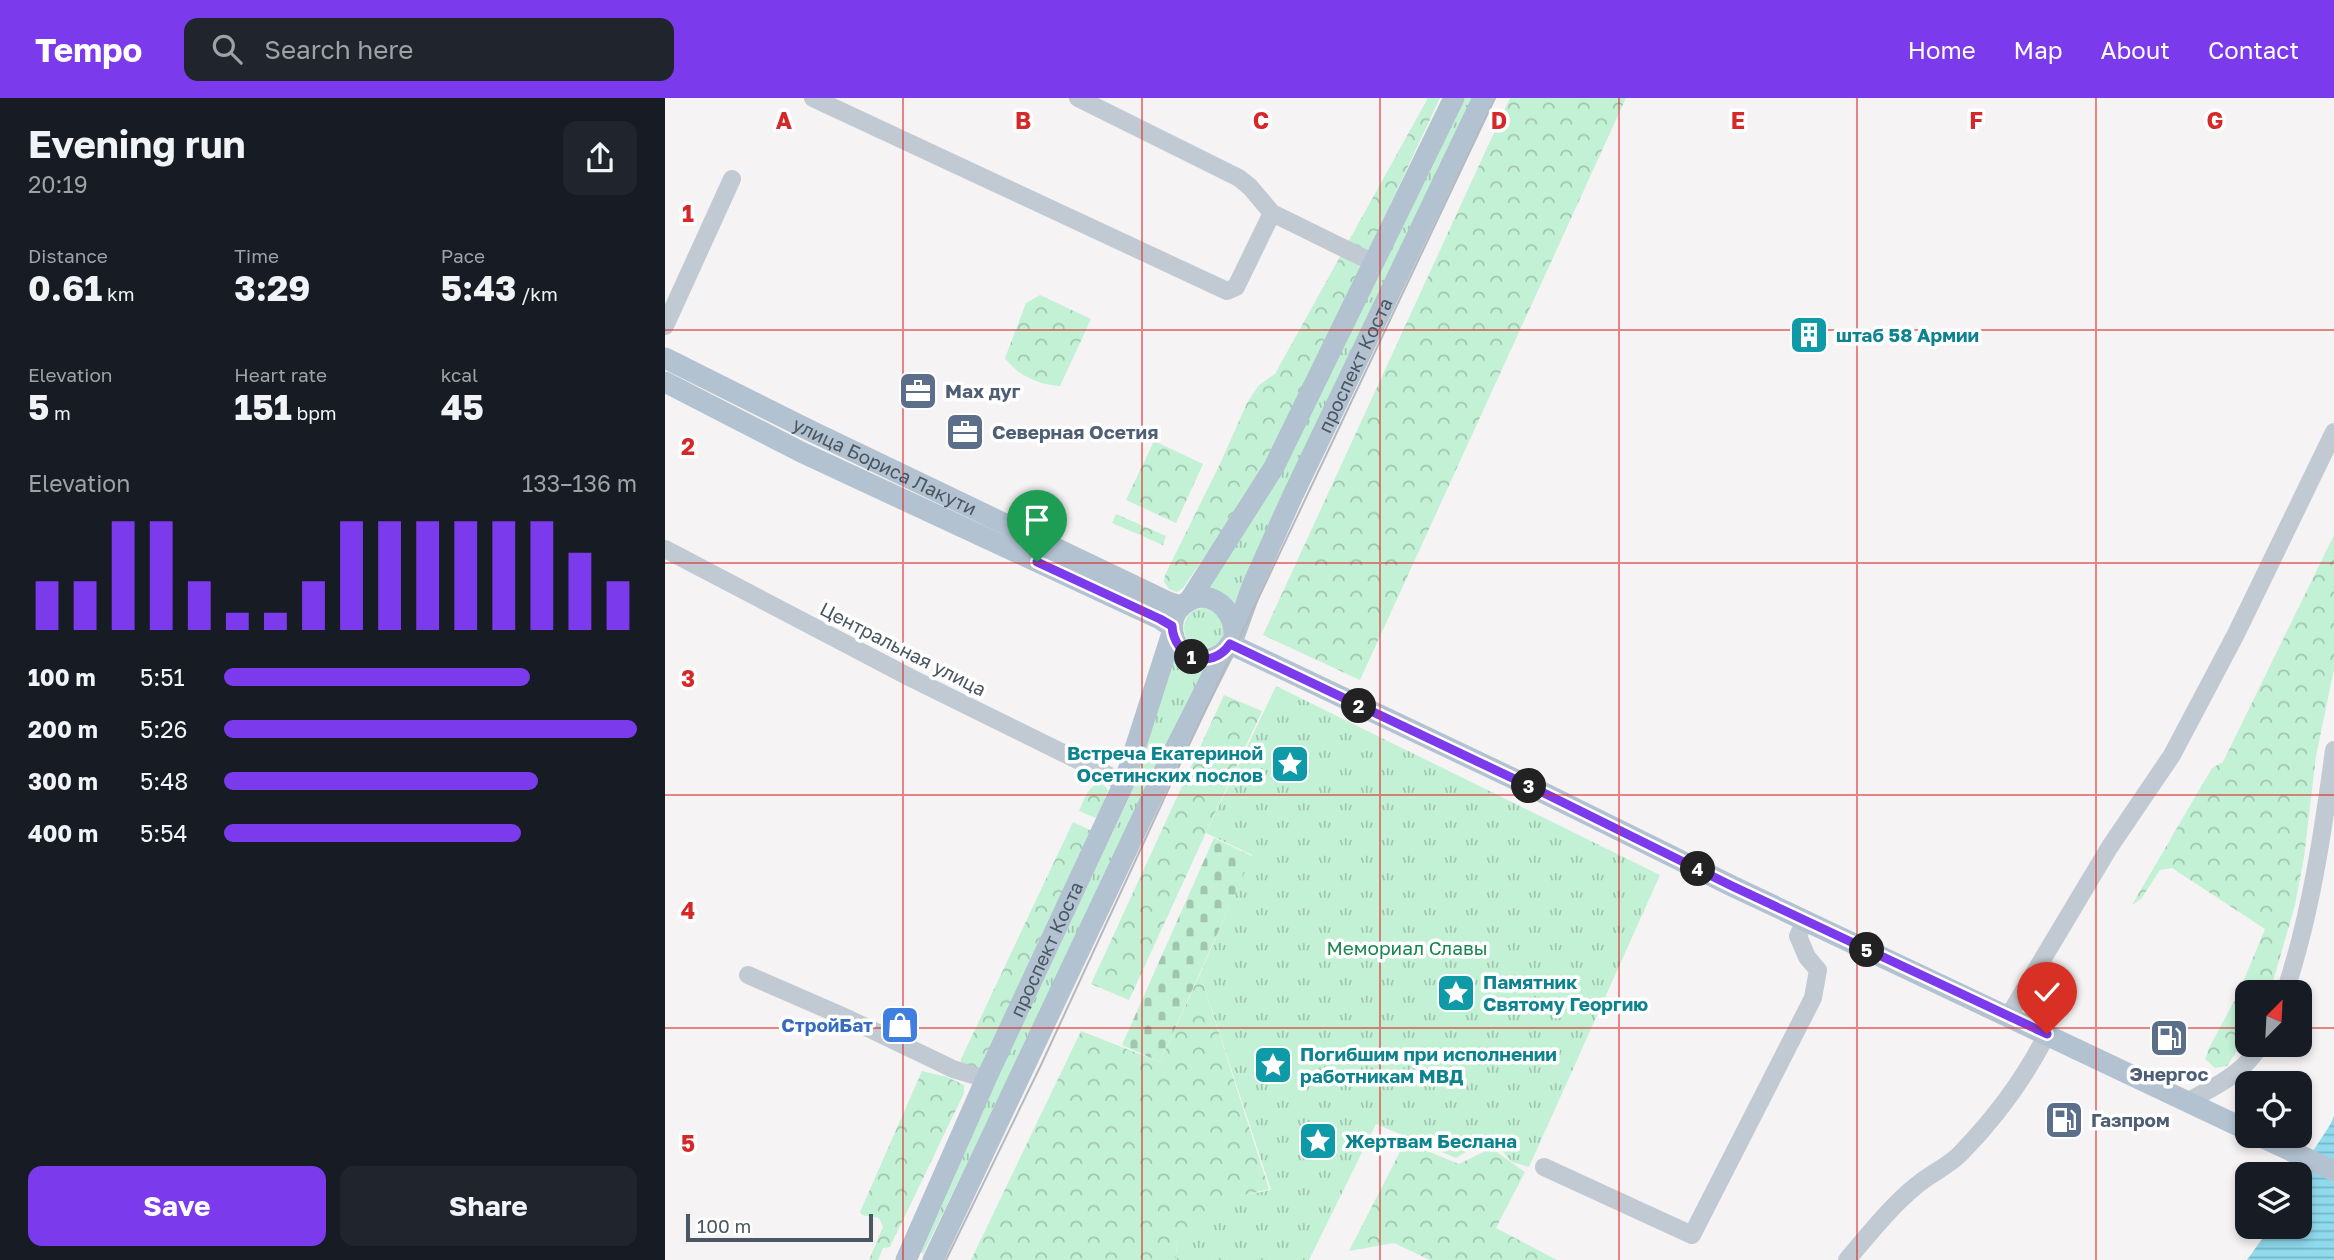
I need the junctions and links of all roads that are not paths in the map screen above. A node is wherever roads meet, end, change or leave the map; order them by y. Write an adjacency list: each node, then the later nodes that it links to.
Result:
1 (813, 98): 6 (street)
2 (1078, 98): 6 (street)
3 (1454, 98): 7 (main road, проспект Коста)
4 (1483, 98): 15 (main road, проспект Коста)
5 (732, 179): 8 (street)
6 (1272, 212): 7 (street)
7 (1374, 263): 13 (main road, проспект Коста)
8 (665, 326)
9 (665, 358): 13 (main road, улица Бориса Лакути)
10 (665, 382): 14 (main road, улица Бориса Лакути)
11 (2334, 432): 21 (street)
12 (665, 549): 17 (street, Центральная улица)
13 (1185, 604): 14 (main road, проспект Коста); 15 (main road)
14 (1172, 630): 15 (main road); 17 (main road, проспект Коста)
15 (1230, 644): 18 (main road); 31 (main road, проспект Коста)
16 (2334, 750): 20 (street)
17 (1124, 783): 24 (main road, проспект Коста)
18 (1805, 921): 21 (main road); 28 (street)
19 (748, 975): 24 (street)
20 (2288, 980)
21 (2008, 1017): 22 (main road)
22 (2047, 1034): 25 (main road); 32 (street)
23 (2254, 1057): 25 (street)
24 (986, 1079): 30 (main road, проспект Коста)
25 (2187, 1102): 26 (main road)
26 (2235, 1124)
27 (2285, 1148): 29 (main road)
28 (1544, 1167)
29 (2334, 1171)
30 (906, 1260)
31 (933, 1260)
32 (1847, 1260)

